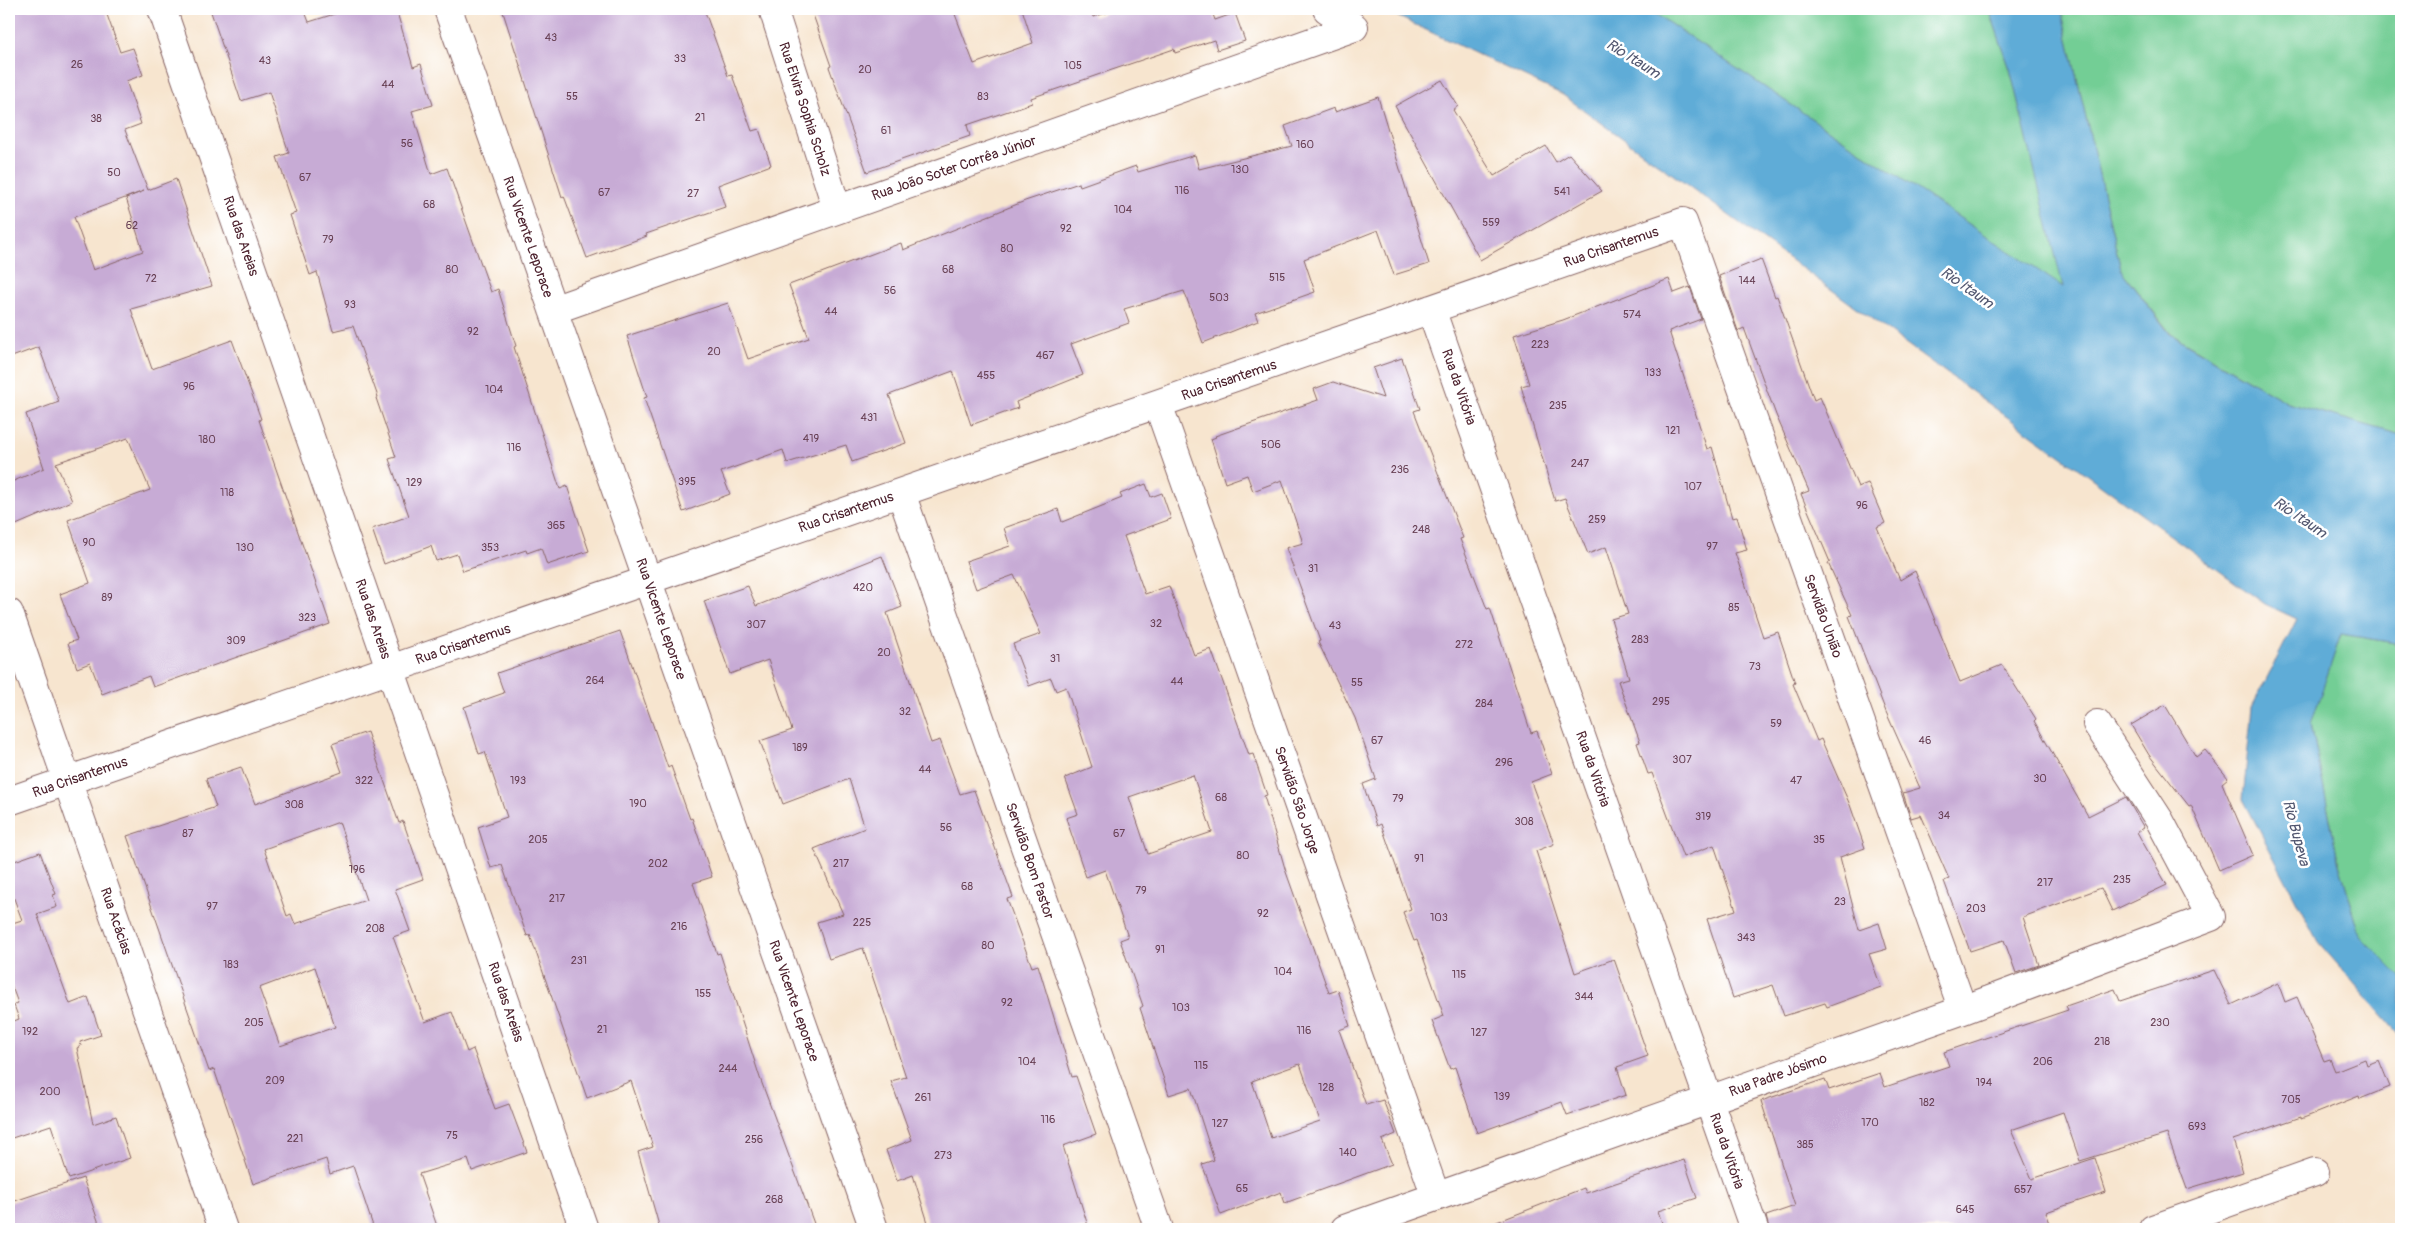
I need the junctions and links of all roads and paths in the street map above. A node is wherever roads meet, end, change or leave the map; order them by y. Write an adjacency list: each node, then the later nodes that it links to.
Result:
1 (162, 9): 13 (street, Rua das Areias)
2 (448, 9): 8 (street, Rua Vicente Leporace)
3 (773, 9): 5 (street, Rua Elvira Sophia Scholz)
4 (1326, 9): 5 (street, Rua João Soter Corrêa Júnior)
5 (837, 209): 8 (street, Rua João Soter Corrêa Júnior)
6 (1683, 222): 7 (street, Rua Crisantemus); 17 (street, Servidão União)
7 (1431, 309): 9 (street, Rua Crisantemus); 18 (street, Rua da Vitória)
8 (553, 310): 11 (street, Rua Vicente Leporace)
9 (1158, 404): 10 (street, Rua Crisantemus); 20 (street, Servidão São Jorge)
10 (901, 493): 11 (street, Rua Crisantemus); 24 (street, Servidão Bom Pastor)
11 (648, 581): 13 (street, Rua Crisantemus); 23 (street, Rua Vicente Leporace)
12 (9, 613): 15 (street, Rua Acácias)
13 (391, 669): 15 (street, Rua Crisantemus); 22 (street, Rua das Areias)
14 (2097, 724): 17 (street, Rua Padre Jósimo)
15 (67, 781): 16 (street, Rua Crisantemus); 21 (street, Rua Acácias)
16 (9, 802)
17 (1963, 1010): 18 (street, Rua Padre Jósimo)
18 (1708, 1100): 20 (street, Rua Padre Jósimo); 26 (street, Rua da Vitória)
19 (2315, 1172): 27 (street)
20 (1436, 1197): 25 (street, Rua Padre Jósimo)
21 (223, 1229)
22 (584, 1229)
23 (874, 1229)
24 (1159, 1229)
25 (1345, 1229)
26 (1754, 1229)
27 (2153, 1229)

